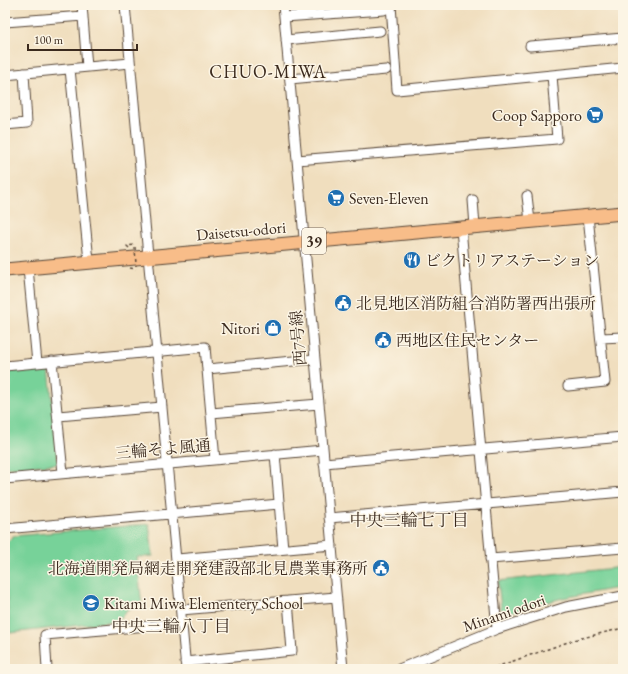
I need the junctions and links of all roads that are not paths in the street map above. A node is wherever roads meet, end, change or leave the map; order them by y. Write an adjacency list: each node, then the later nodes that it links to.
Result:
1 (82, 5): 5 (street)
2 (125, 5): 12 (street)
3 (283, 5): 6 (street, 西7号線)
4 (387, 7): 6 (street); 19 (street)
5 (83, 16): 7 (street); 13 (street)
6 (284, 17): 10 (street, 西7号線)
7 (5, 22)
8 (380, 31): 10 (street)
9 (623, 38): 11 (street)
10 (286, 40): 20 (street, 西7号線)
11 (530, 46)
12 (130, 63): 13 (street); 31 (street)
13 (87, 67): 15 (street)
14 (623, 68): 19 (street)
15 (70, 69): 17 (street); 32 (street)
16 (386, 70): 20 (street)
17 (24, 73): 18 (street); 21 (street)
18 (5, 75)
19 (552, 75): 22 (street)
20 (290, 79): 22 (street, 西7号線)
21 (5, 125)
22 (297, 160): 30 (street, 西7号線)
23 (527, 196): 27 (street)
24 (473, 200): 28 (street)
25 (623, 213): 26 (highway, Daisetsu-odori / 39)
26 (588, 216): 27 (highway, Daisetsu-odori / 39); 36 (street)
27 (530, 221): 28 (highway, Daisetsu-odori / 39)
28 (476, 226): 29 (highway, Daisetsu-odori / 39)
29 (461, 228): 30 (highway, Daisetsu-odori / 39); 50 (street)
30 (304, 242): 31 (highway, Daisetsu-odori / 39); 38 (street, 西7号線)
31 (148, 256): 32 (highway, Daisetsu-odori / 39); 37 (street)
32 (89, 261): 33 (highway, Daisetsu-odori / 39)
33 (28, 268): 34 (highway, Daisetsu-odori / 39); 40 (street)
34 (5, 270)
35 (623, 337): 36 (street)
36 (601, 338): 43 (street)
37 (156, 352): 39 (street); 42 (street); 45 (street)
38 (315, 359): 42 (street); 44 (street, 西7号線)
39 (52, 361): 40 (street); 47 (street)
40 (38, 363): 41 (street)
41 (5, 366)
42 (207, 369): 46 (street)
43 (568, 386)
44 (319, 404): 46 (street); 49 (street, 西7号線)
45 (162, 407): 47 (street); 54 (street)
46 (211, 413): 52 (street)
47 (58, 416): 55 (street)
48 (623, 437): 50 (street)
49 (323, 450): 51 (street, 三輪そよ風通); 53 (street, 西7号線)
50 (480, 450): 53 (street); 59 (street)
51 (274, 454): 52 (street, 三輪そよ風通); 58 (street)
52 (215, 460): 54 (street, 三輪そよ風通)
53 (324, 463): 61 (street, 西7号線)
54 (167, 464): 55 (street, 三輪そよ風通); 60 (street)
55 (63, 473): 56 (street, 三輪そよ風通)
56 (5, 479)
57 (623, 492): 59 (street)
58 (279, 504): 60 (street); 65 (street)
59 (485, 505): 61 (street); 67 (street)
60 (172, 514): 62 (street); 66 (street)
61 (329, 518): 63 (street, 西7号線)
62 (5, 529)
63 (332, 545): 65 (street); 68 (street, 西7号線)
64 (623, 548): 67 (street)
65 (283, 549): 66 (street)
66 (176, 559): 71 (street)
67 (490, 560): 73 (street)
68 (336, 596): 70 (street); 76 (street, 西7号線)
69 (623, 596): 73 (street, Minami odori)
70 (288, 601): 71 (street); 74 (street)
71 (181, 610): 72 (street)
72 (182, 623): 74 (street); 75 (street)
73 (497, 629): 77 (street, Minami odori)
74 (186, 666)
75 (47, 669)
76 (343, 669)
77 (398, 669)

